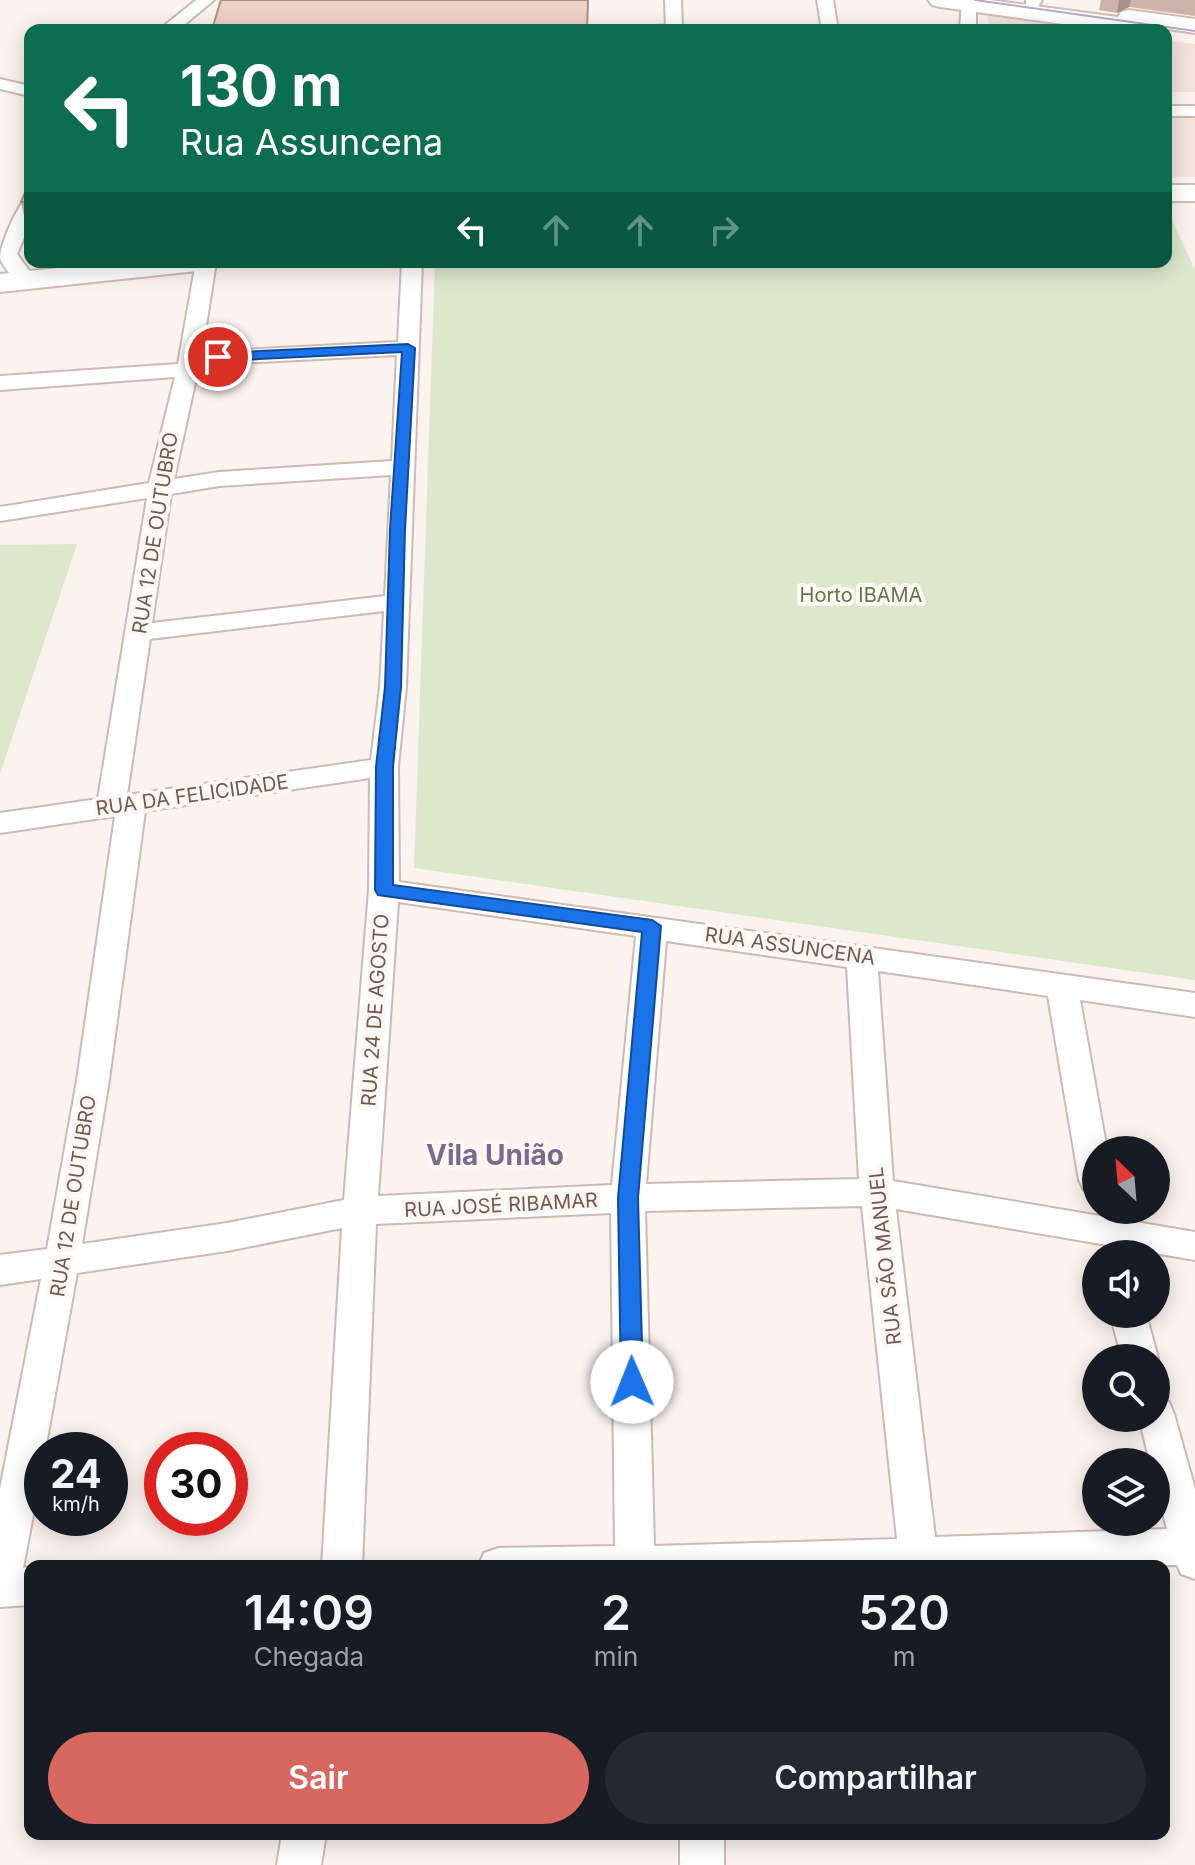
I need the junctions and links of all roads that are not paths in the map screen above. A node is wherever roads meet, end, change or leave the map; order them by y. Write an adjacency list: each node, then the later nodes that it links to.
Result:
1 (206, 0): 7 (street)
2 (673, 0): 8 (street)
3 (825, 0): 9 (street)
4 (940, 0): 6 (main road)
5 (1025, 1): 12 (main road)
6 (968, 4): 10 (street); 11 (main road)
7 (175, 24)
8 (674, 24)
9 (829, 24)
10 (968, 24)
11 (1113, 24)
12 (1195, 26)
13 (1172, 32): 14 (main road)
14 (1195, 35)
15 (0, 84): 16 (street)
16 (24, 90)
17 (1172, 111): 18 (street)
18 (1195, 111)
19 (1172, 180): 20 (main road)
20 (1195, 180)
21 (1172, 193): 22 (main road)
22 (1195, 193)
23 (24, 216): 27 (street)
24 (139, 268): 27 (main road)
25 (205, 268): 29 (street, RUA 12 DE OUTUBRO)
26 (412, 268): 28 (street, RUA 24 DE AGOSTO)
27 (13, 281)
28 (408, 348): 29 (street); 31 (street, RUA 24 DE AGOSTO)
29 (187, 364): 30 (street); 32 (street, RUA 12 DE OUTUBRO)
30 (0, 383)
31 (402, 467): 32 (street); 34 (street, RUA 24 DE AGOSTO)
32 (160, 488): 33 (street); 35 (street, RUA 12 DE OUTUBRO)
33 (0, 514)
34 (395, 602): 35 (street); 36 (street, RUA 24 DE AGOSTO)
35 (139, 632): 37 (street, RUA 12 DE OUTUBRO)
36 (384, 767): 37 (street, RUA DA FELICIDADE); 39 (street, RUA 24 DE AGOSTO)
37 (122, 805): 38 (street, RUA DA FELICIDADE); 50 (street, RUA 12 DE OUTUBRO)
38 (0, 823)
39 (384, 890): 40 (street, RUA ASSUNCENA); 47 (street, RUA 24 DE AGOSTO)
40 (652, 926): 41 (street, RUA ASSUNCENA); 46 (street)
41 (862, 956): 42 (street, RUA ASSUNCENA); 45 (street, RUA SÃO MANUEL)
42 (1062, 986): 43 (street, RUA ASSUNCENA); 44 (street)
43 (1195, 1005)
44 (1088, 1136)
45 (877, 1192): 46 (street, RUA JOSÉ RIBAMAR); 48 (street, RUA JOSÉ RIBAMAR); 54 (street, RUA SÃO MANUEL)
46 (628, 1198): 47 (street, RUA JOSÉ RIBAMAR); 56 (street)
47 (360, 1211): 50 (street, RUA JOSÉ RIBAMAR); 55 (street, RUA 24 DE AGOSTO)
48 (1106, 1232): 49 (street, RUA JOSÉ RIBAMAR)
49 (1195, 1246)
50 (64, 1262): 51 (street, RUA JOSÉ RIBAMAR); 59 (street, RUA 12 DE OUTUBRO)
51 (0, 1270)
52 (1161, 1432): 53 (street)
53 (1194, 1551): 54 (street)
54 (918, 1555): 57 (street)
55 (342, 1560)
56 (635, 1560)
57 (808, 1560)
58 (24, 1586): 59 (street)
59 (0, 1588)
60 (303, 1840): 62 (street)
61 (702, 1840): 63 (street)
62 (299, 1865)
63 (702, 1865)

